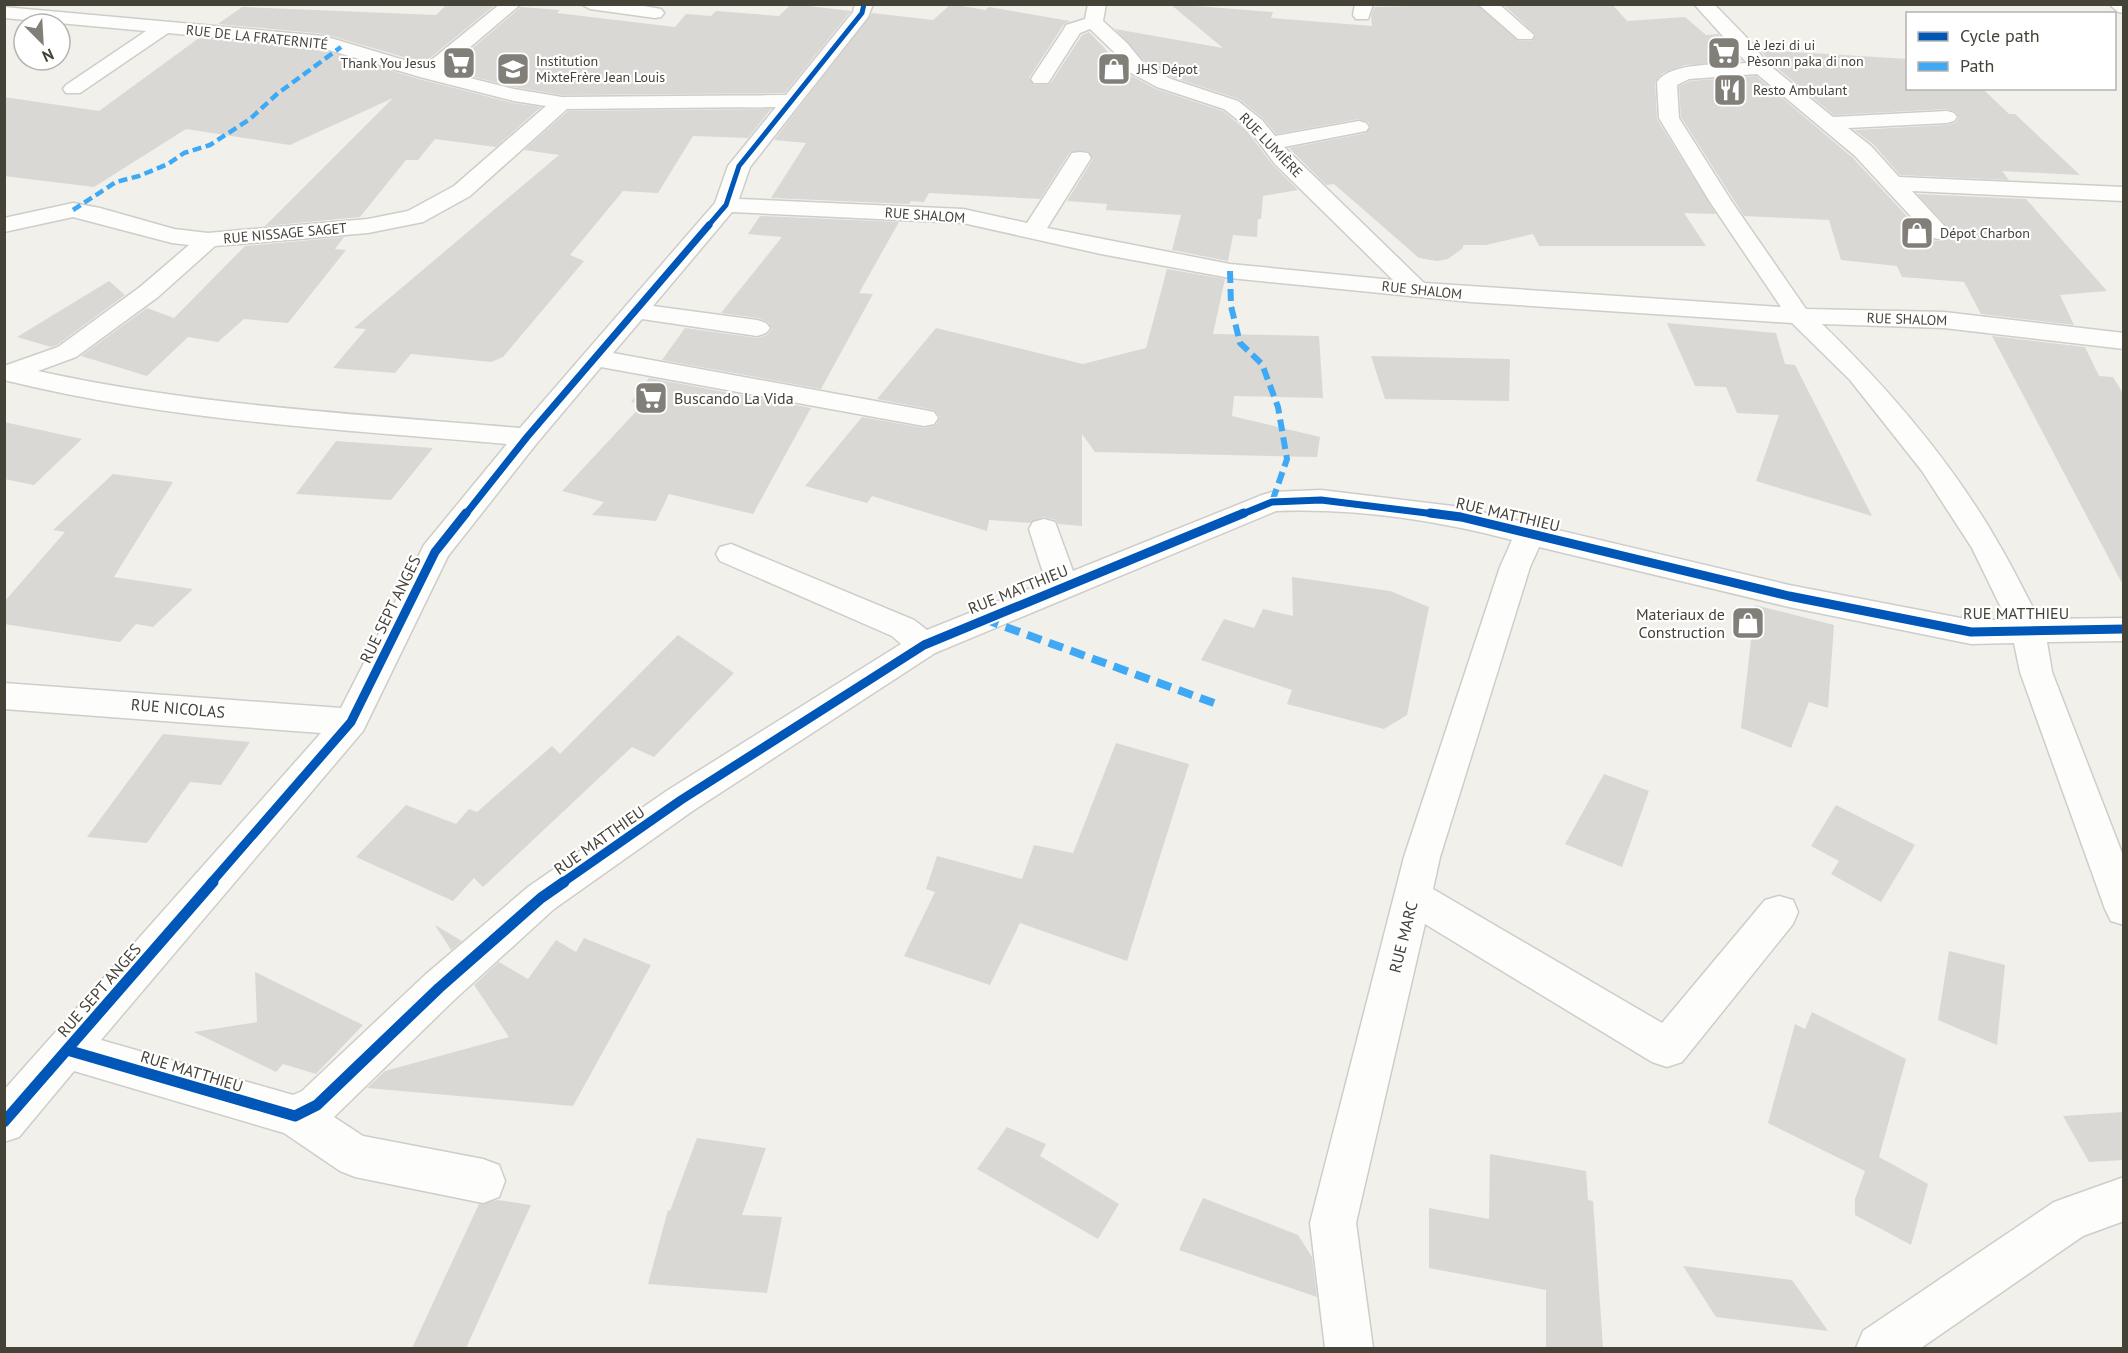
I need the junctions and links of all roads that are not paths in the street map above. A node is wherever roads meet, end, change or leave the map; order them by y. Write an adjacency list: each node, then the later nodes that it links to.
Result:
1 (512, 4): 15 (street)
2 (590, 4): 10 (street)
3 (864, 4): 18 (street, RUE SEPT ANGES)
4 (1486, 4): 13 (street)
5 (1703, 4): 14 (street)
6 (2118, 4): 7 (street)
7 (2124, 8)
8 (41, 9): 9 (street, RUE DE LA FRATERNITÉ); 12 (street, RUE DE LA FRATERNITÉ)
9 (4, 12)
10 (655, 13)
11 (1095, 13): 16 (street); 23 (street, RUE LUMIÈRE)
12 (163, 28): 15 (street, RUE DE LA FRATERNITÉ); 17 (street)
13 (1525, 35)
14 (1761, 68): 21 (street); 34 (street)
15 (427, 73): 19 (street, RUE DE LA FRATERNITÉ)
16 (1041, 79)
17 (73, 88)
18 (790, 101): 19 (street, RUE DE LA FRATERNITÉ); 27 (street, RUE SEPT ANGES)
19 (562, 103): 31 (street, RUE NISSAGE SAGET)
20 (1947, 117): 21 (street)
21 (1828, 123): 25 (street)
22 (1359, 126): 23 (street)
23 (1270, 143): 32 (street, RUE LUMIÈRE)
24 (1080, 158): 29 (street)
25 (1892, 183): 26 (street); 30 (street)
26 (2124, 194)
27 (726, 205): 29 (street, RUE SHALOM); 33 (street, RUE SEPT ANGES)
28 (4, 225): 31 (street)
29 (1035, 231): 32 (street, RUE SHALOM)
30 (1938, 232)
31 (208, 240): 38 (street, RUE NISSAGE SAGET)
32 (1416, 289): 34 (street, RUE SHALOM)
33 (637, 311): 35 (street); 37 (street, RUE SEPT ANGES)
34 (1799, 316): 36 (street, RUE SHALOM); 45 (street)
35 (757, 328)
36 (2124, 341)
37 (596, 358): 39 (street); 40 (street, RUE SEPT ANGES)
38 (7, 373): 40 (street)
39 (924, 418)
40 (527, 437): 49 (street, RUE SEPT ANGES)
41 (1044, 529): 44 (street)
42 (1529, 535): 44 (street, RUE MATTHIEU); 45 (street, RUE MATTHIEU); 50 (street, RUE MARC)
43 (730, 554): 47 (street)
44 (1063, 587): 47 (street, RUE MATTHIEU)
45 (2028, 629): 46 (street, RUE MATTHIEU); 51 (street)
46 (2124, 629)
47 (924, 645): 54 (street, RUE MATTHIEU)
48 (4, 696): 49 (street, RUE NICOLAS)
49 (351, 722): 53 (street, RUE SEPT ANGES)
50 (1413, 897): 52 (street); 58 (street, RUE MARC)
51 (2124, 909)
52 (1779, 912)
53 (67, 1050): 54 (street, RUE MATTHIEU); 55 (street, RUE SEPT ANGES)
54 (295, 1116): 56 (street)
55 (4, 1122)
56 (483, 1181)
57 (2124, 1199): 59 (street)
58 (1349, 1348)
59 (1880, 1348)

